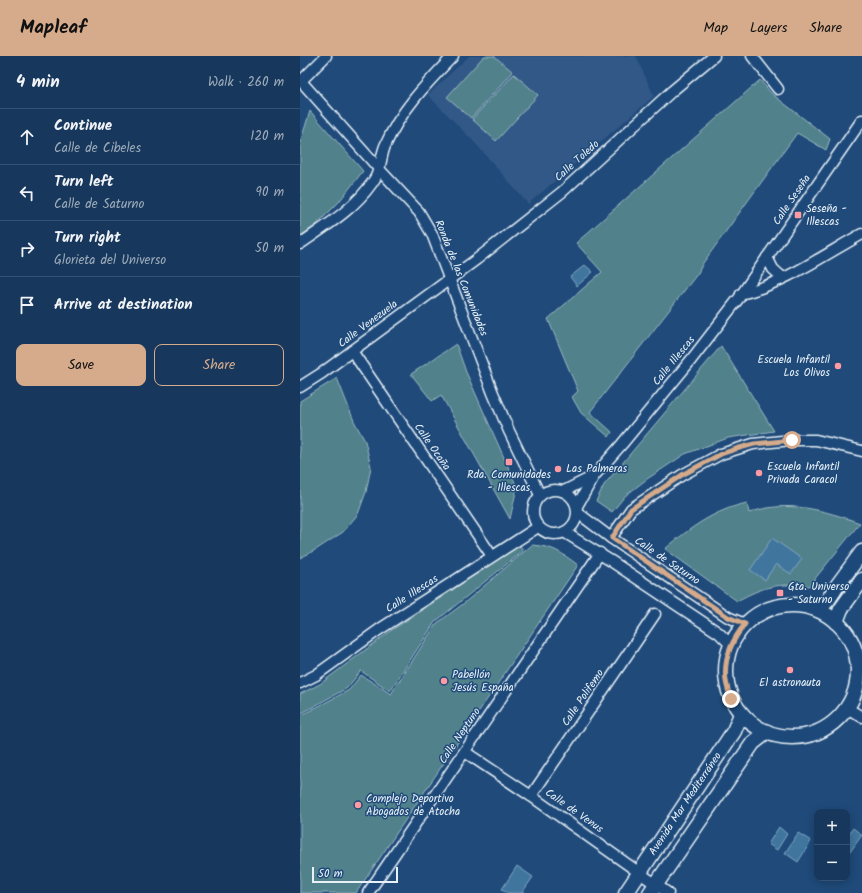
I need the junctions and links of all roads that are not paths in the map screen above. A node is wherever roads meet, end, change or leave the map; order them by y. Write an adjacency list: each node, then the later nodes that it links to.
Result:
1 (326, 56): 5 (street)
2 (453, 56): 8 (street)
3 (714, 56): 12 (street, Calle Toledo)
4 (752, 56): 6 (street)
5 (300, 81): 8 (street, Ronda de las Comunidades)
6 (778, 89)
7 (862, 120): 11 (street, Calle Seseña)
8 (380, 170): 10 (street); 12 (street, Ronda de las Comunidades)
9 (862, 234): 13 (street)
10 (300, 244)
11 (767, 257): 13 (street); 14 (street, Calle Seseña)
12 (450, 278): 15 (street, Calle Venezuela); 20 (street, Ronda de las Comunidades)
13 (784, 278): 14 (street)
14 (741, 294): 18 (street, Calle Illescas)
15 (352, 351): 16 (street, Calle Venezuela); 27 (street, Calle Ocaña)
16 (300, 387)
17 (862, 452): 24 (street)
18 (594, 476): 19 (street, Calle Illescas); 21 (street, Calle Illescas)
19 (564, 491): 20 (street); 21 (street)
20 (540, 495): 22 (street)
21 (578, 509): 23 (street); 24 (street, Calle de Saturno)
22 (538, 527): 23 (street); 27 (street, Calle Illescas)
23 (564, 532): 26 (street)
24 (612, 538): 32 (street, Calle de Saturno)
25 (862, 552): 29 (street)
26 (600, 554): 33 (street); 39 (street, Calle Neptuno)
27 (492, 556): 34 (street, Calle Illescas)
28 (862, 580): 31 (street)
29 (818, 610): 31 (street); 32 (street)
30 (655, 614): 40 (street, Calle Polifemo)
31 (836, 622): 35 (street)
32 (745, 624): 33 (street)
33 (731, 645): 36 (street)
34 (300, 683)
35 (847, 708): 37 (street); 38 (street)
36 (741, 714): 38 (street); 41 (street, Avenida Mar Mediterráneo)
37 (862, 717)
38 (767, 732): 42 (street, Avenida Mar Mediterráneo)
39 (465, 752): 40 (street, Calle de Venus); 43 (street, Calle Neptuno)
40 (531, 796): 41 (street, Calle de Venus)
41 (640, 872): 42 (street, Calle de Venus); 44 (street, Avenida Mar Mediterráneo)
42 (653, 889): 45 (street, Calle de Venus)
43 (368, 893)
44 (626, 893)
45 (668, 893)

